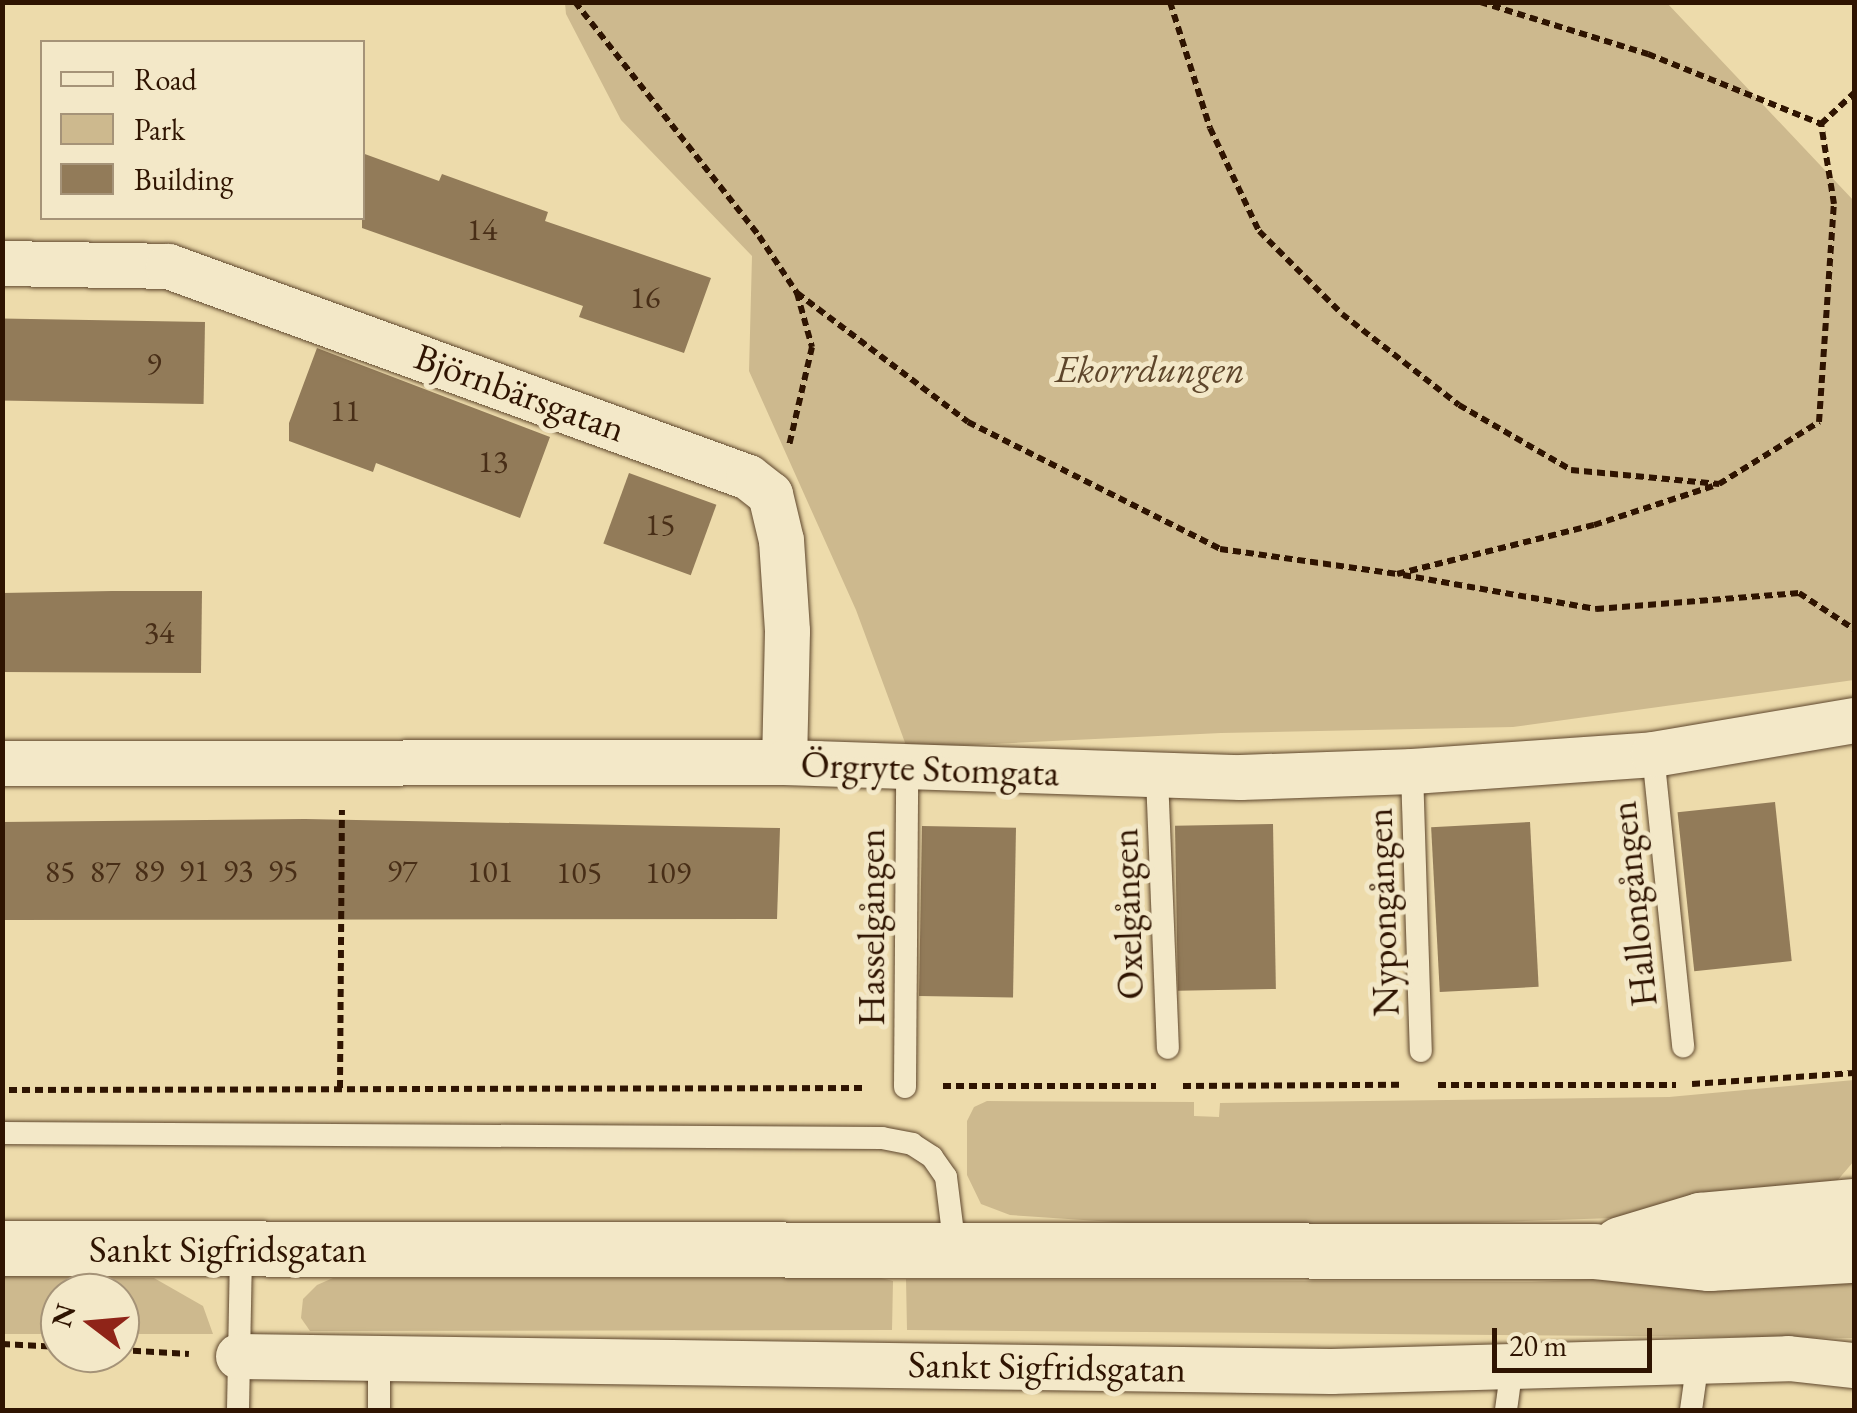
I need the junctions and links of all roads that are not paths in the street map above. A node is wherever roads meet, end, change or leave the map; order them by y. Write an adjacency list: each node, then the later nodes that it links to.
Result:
1 (2, 263): 4 (street, Björnbärsgatan)
2 (1854, 720): 3 (street, Örgryte Stomgata)
3 (1653, 754): 7 (street, Örgryte Stomgata); 9 (lane, Hallongången)
4 (784, 762): 5 (street, Örgryte Stomgata); 6 (street, Örgryte Stomgata)
5 (2, 763)
6 (906, 766): 8 (street, Örgryte Stomgata); 12 (lane, Hasselgången)
7 (1412, 770): 8 (street, Örgryte Stomgata); 11 (lane, Nypongången)
8 (1157, 776): 10 (lane, Oxelgången)
9 (1683, 1046)
10 (1168, 1048)
11 (1421, 1051)
12 (905, 1088)
13 (2, 1133): 16 (lane)
14 (1854, 1206): 18 (street, Sankt Sigfridsgatan)
15 (2, 1248): 17 (street, Sankt Sigfridsgatan)
16 (955, 1248): 17 (street, Sankt Sigfridsgatan); 18 (street, Sankt Sigfridsgatan)
17 (241, 1249): 20 (lane)
18 (1593, 1252): 19 (street, Sankt Sigfridsgatan)
19 (1854, 1255)
20 (238, 1356): 21 (street, Sankt Sigfridsgatan); 25 (lane)
21 (378, 1358): 24 (street, Sankt Sigfridsgatan); 26 (lane)
22 (1698, 1360): 23 (street, Sankt Sigfridsgatan); 24 (street, Sankt Sigfridsgatan); 28 (lane)
23 (1854, 1365)
24 (1512, 1366): 27 (lane)
25 (238, 1410)
26 (379, 1410)
27 (1506, 1410)
28 (1691, 1410)

